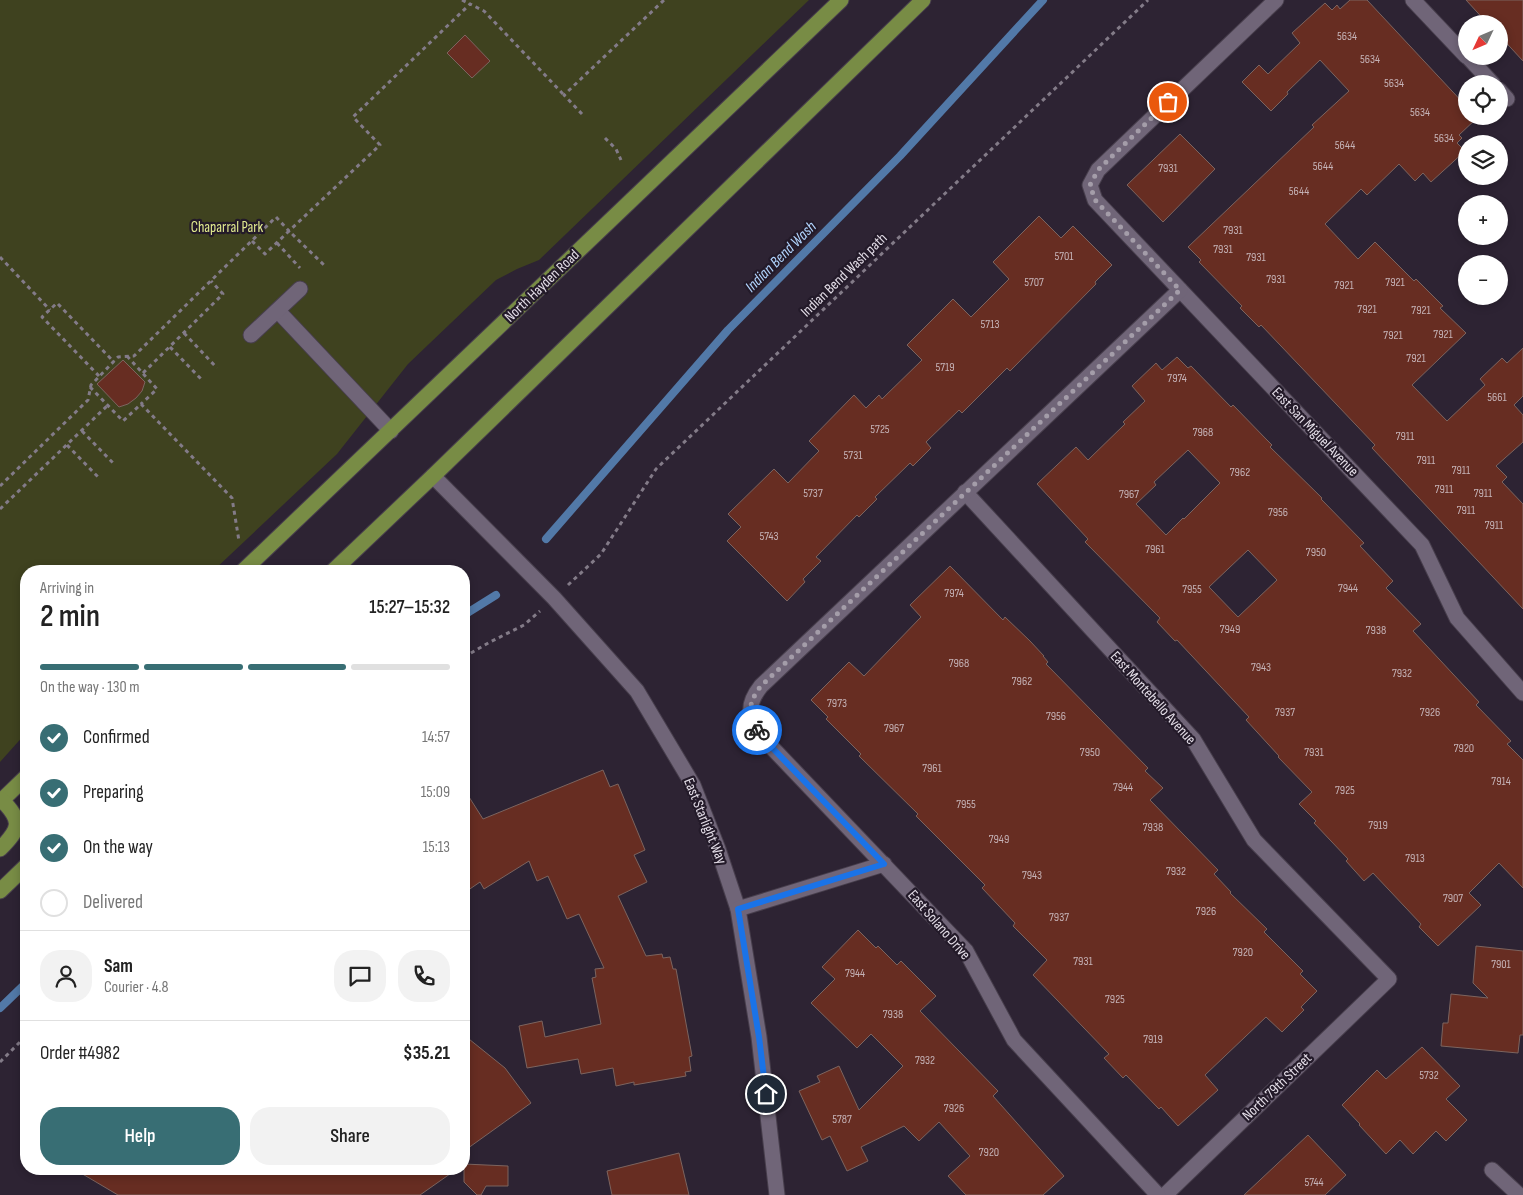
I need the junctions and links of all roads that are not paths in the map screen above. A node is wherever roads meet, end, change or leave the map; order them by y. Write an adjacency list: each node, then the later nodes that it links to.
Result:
1 (841, 0): 12 (main road, North Hayden Road)
2 (924, 0): 13 (main road)
3 (1276, 0): 9 (street, East San Miguel Avenue)
4 (1413, 0): 5 (street)
5 (1458, 48)
6 (1475, 65): 7 (street)
7 (1484, 75)
8 (300, 289): 10 (street)
9 (1180, 290): 14 (street); 17 (street, East San Miguel Avenue)
10 (278, 311): 11 (street); 12 (street)
11 (252, 335)
12 (390, 431): 15 (main road, North Hayden Road)
13 (433, 476): 16 (main road); 24 (street, East Starlight Way)
14 (965, 492): 21 (street, East Solano Drive); 25 (street, East Montebello Avenue)
15 (249, 565)
16 (339, 565)
17 (1523, 692)
18 (20, 783): 19 (main road)
19 (1, 800): 20 (main road)
20 (0, 848)
21 (884, 864): 24 (street); 28 (street, East Solano Drive)
22 (20, 872): 23 (main road)
23 (0, 891)
24 (738, 909): 27 (street, East Starlight Way)
25 (1389, 979): 29 (street, North 79th Street)
26 (1492, 1170): 30 (street)
27 (777, 1195)
28 (1158, 1195)
29 (1164, 1195)
30 (1519, 1195)

